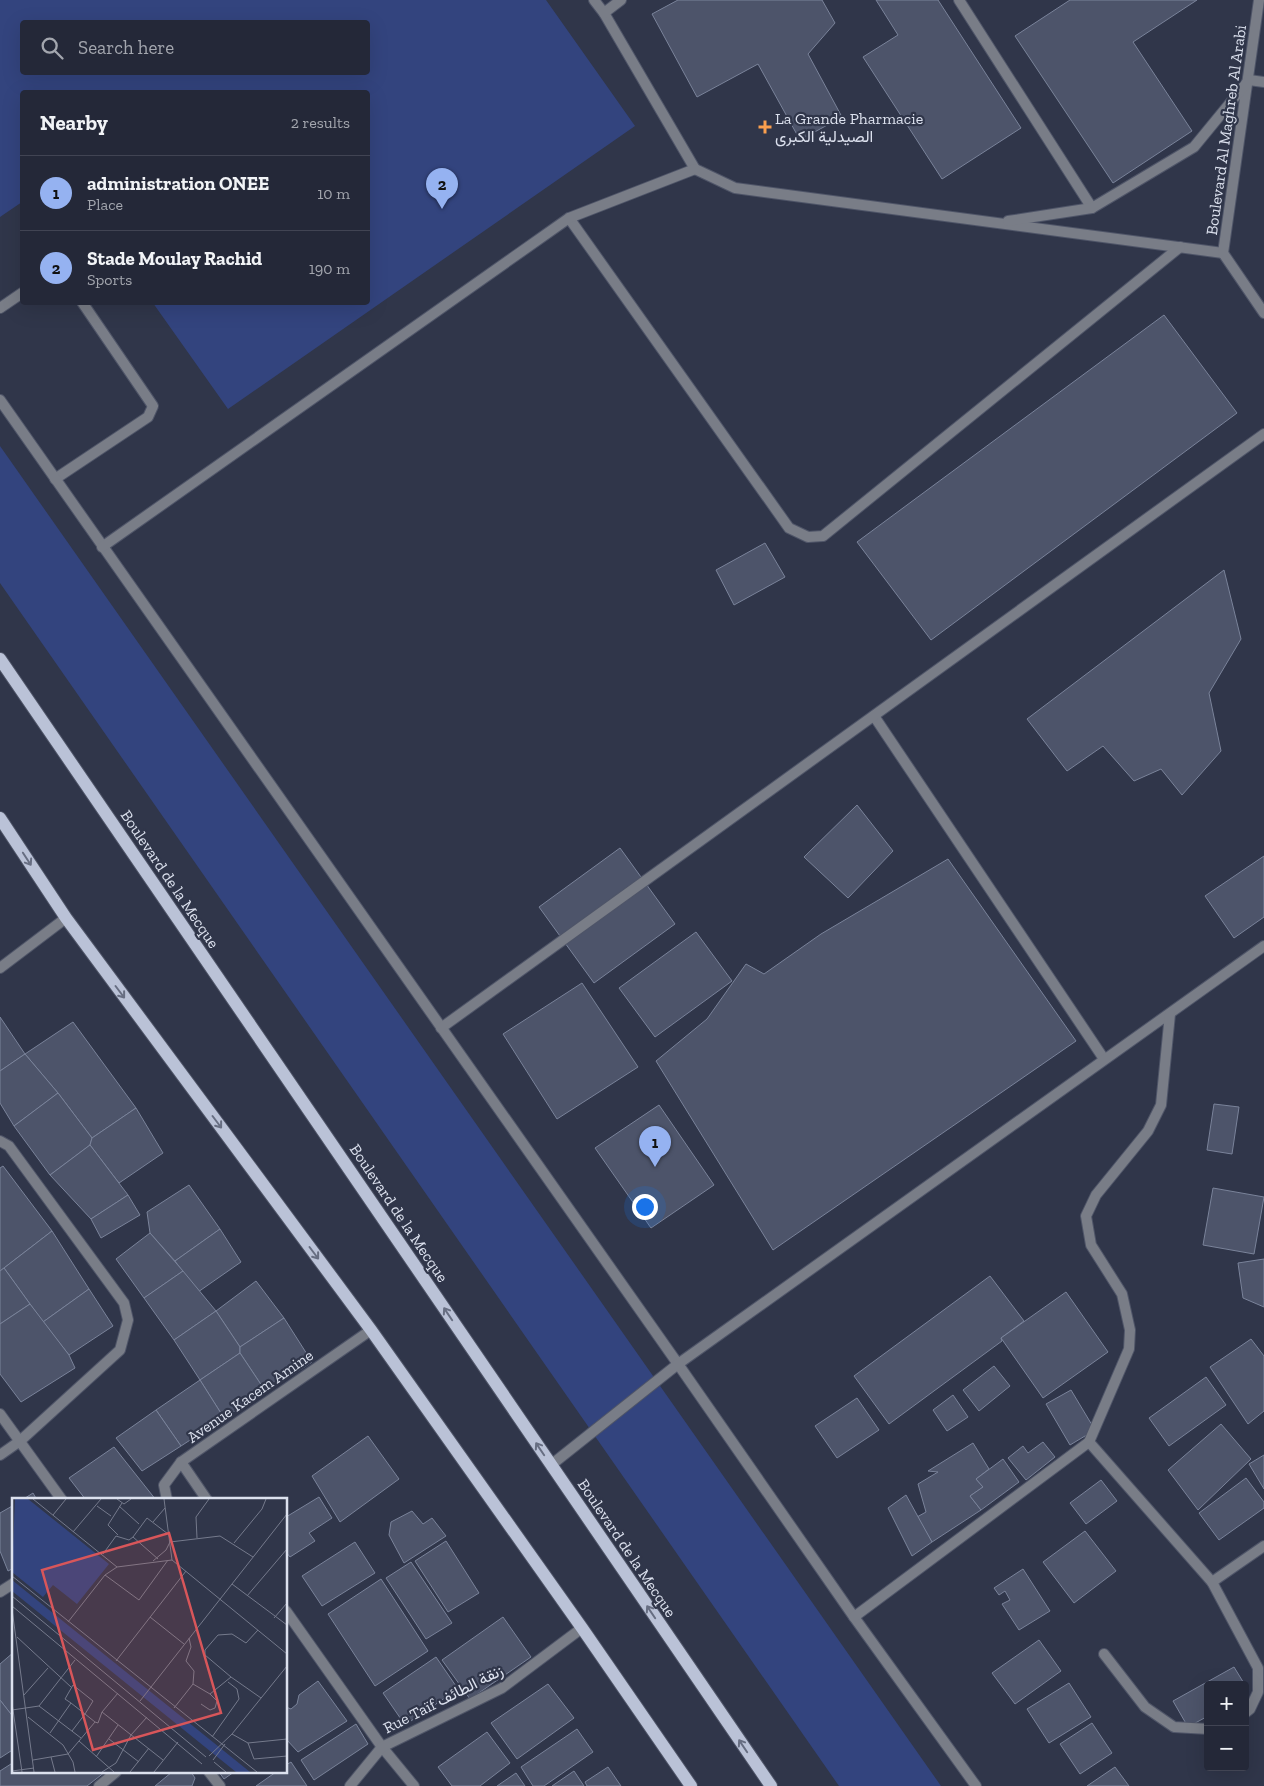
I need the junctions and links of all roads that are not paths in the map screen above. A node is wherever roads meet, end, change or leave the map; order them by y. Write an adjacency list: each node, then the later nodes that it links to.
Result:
1 (594, 0): 5 (street)
2 (621, 0): 5 (street)
3 (959, 0): 9 (street)
4 (1257, 3): 6 (street, Boulevard Al Maghreb Al Arabi)
5 (604, 13): 8 (street)
6 (1249, 80): 7 (street); 9 (street); 13 (street, Boulevard Al Maghreb Al Arabi)
7 (1264, 82)
8 (695, 169): 10 (street); 11 (street)
9 (1092, 208): 11 (street)
10 (569, 218): 12 (street); 21 (street)
11 (996, 223): 12 (street)
12 (1180, 247): 13 (street)
13 (1223, 253): 17 (street, Boulevard Al Maghreb Al Arabi)
14 (20, 294): 16 (street)
15 (84, 305): 20 (street)
16 (0, 308)
17 (1264, 312)
18 (0, 400): 20 (street)
19 (1264, 434): 23 (street)
20 (55, 479): 21 (street)
21 (102, 547): 29 (street)
22 (0, 659): 39 (main road, Boulevard de la Mecque, one-way to 22)
23 (874, 716): 29 (street); 30 (street)
24 (0, 818): 25 (main road, one-way to 25)
25 (66, 918): 27 (street); 32 (main road, one-way to 32)
26 (1264, 946): 28 (street)
27 (0, 968)
28 (1170, 1014): 30 (street); 36 (street)
29 (441, 1028): 33 (street)
30 (1104, 1059): 33 (street)
31 (0, 1141): 35 (street)
32 (371, 1330): 38 (street, Avenue Kacem Amine); 49 (main road)
33 (678, 1364): 39 (street); 47 (street)
34 (0, 1414): 35 (street)
35 (20, 1441): 37 (street); 40 (street)
36 (1089, 1442): 44 (street); 47 (street)
37 (0, 1455)
38 (181, 1462): 41 (street, Avenue Kacem Amine); 42 (street)
39 (551, 1464): 61 (main road, Boulevard de la Mecque, one-way to 39)
40 (61, 1498)
41 (167, 1498)
42 (206, 1498)
43 (1264, 1546): 44 (street)
44 (1212, 1582): 51 (street)
45 (12, 1584): 46 (street)
46 (0, 1592)
47 (854, 1617): 62 (street)
48 (290, 1625): 53 (street)
49 (582, 1628): 53 (street, Rue Taïf زنقة الطائف); 60 (main road)
50 (1104, 1654): 52 (street)
51 (1249, 1710)
52 (1204, 1729)
53 (382, 1747): 58 (street, Rue Taïf زنقة الطائف); 59 (street)
54 (114, 1774): 56 (street)
55 (211, 1774): 57 (street)
56 (99, 1786)
57 (220, 1786)
58 (350, 1786)
59 (414, 1786)
60 (691, 1786)
61 (770, 1786)
62 (976, 1786)

